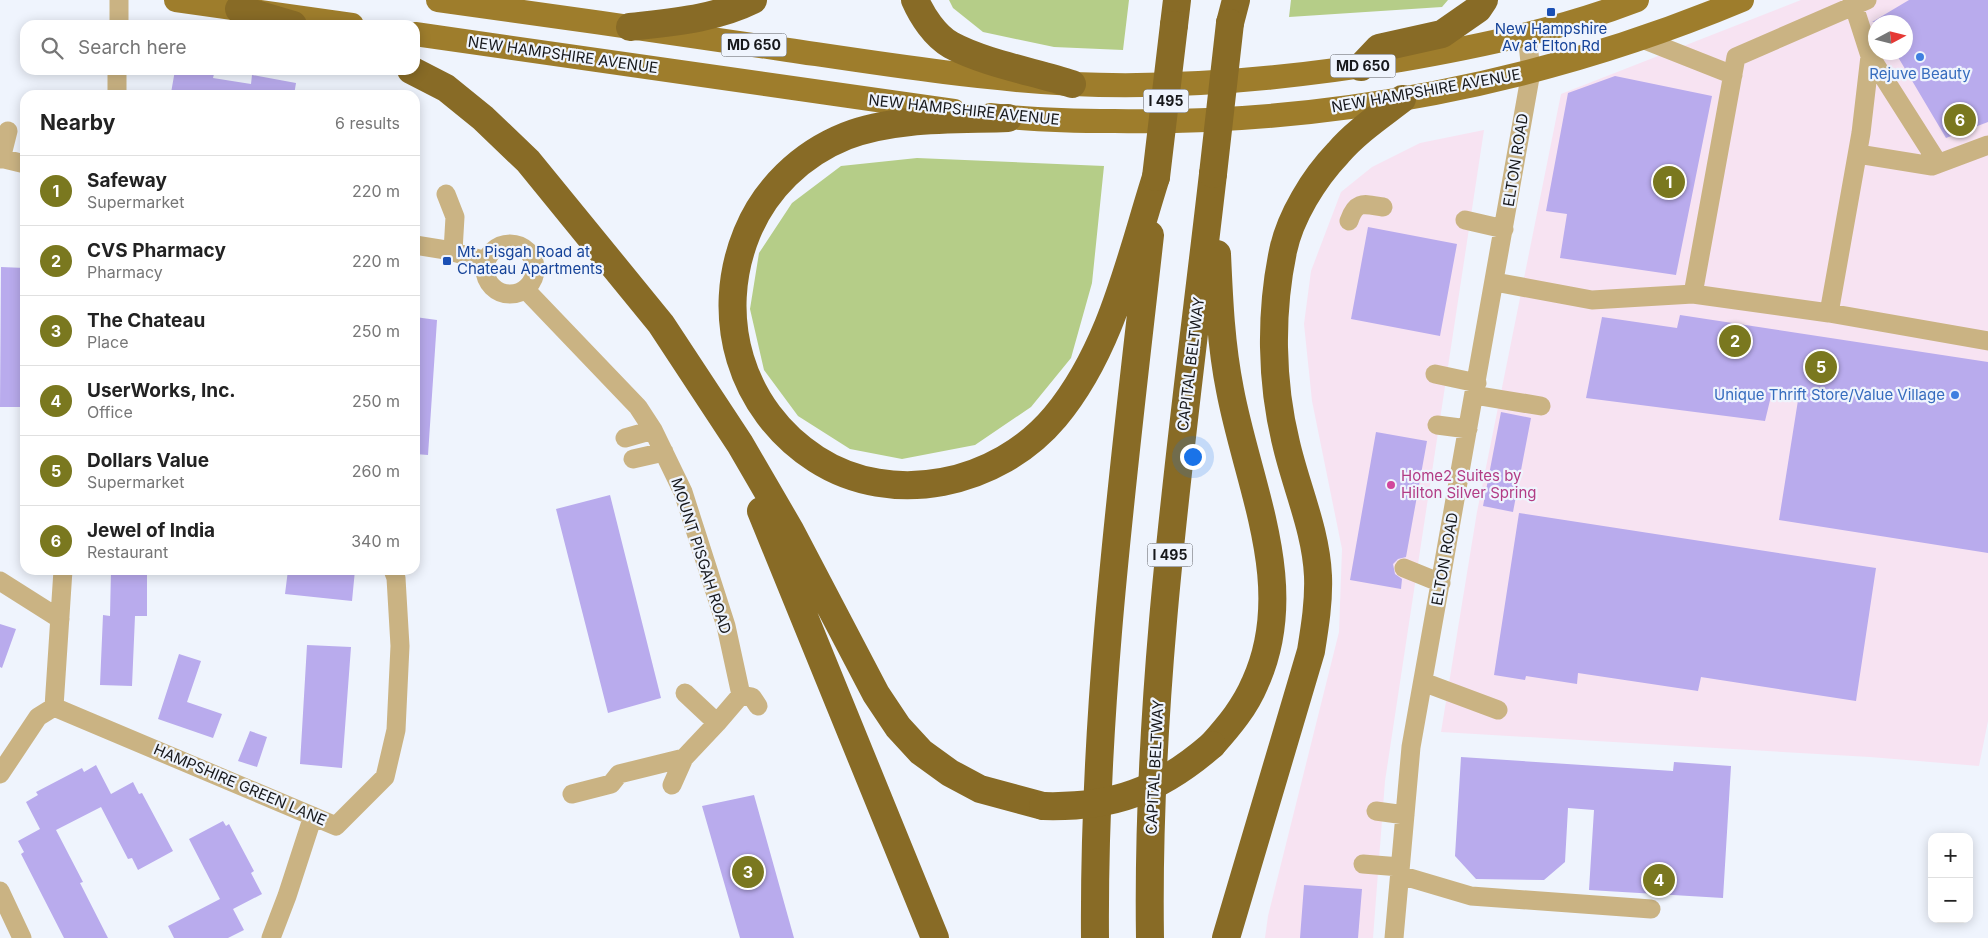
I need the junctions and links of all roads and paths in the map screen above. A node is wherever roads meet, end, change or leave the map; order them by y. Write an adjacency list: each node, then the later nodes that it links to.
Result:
1 (119, 0): 13 (street)
2 (176, 0): 12 (main road)
3 (438, 0): 16 (main road, MD 650)
4 (754, 0): 16 (highway)
5 (915, 0): 28 (highway)
6 (1484, 0): 23 (highway)
7 (1637, 0): 17 (main road, MD 650)
8 (1742, 0): 19 (main road, NEW HAMPSHIRE AVENUE / MD 650)
9 (1855, 2): 20 (street); 27 (street)
10 (1175, 8): 39 (highway, I 495, bridge)
11 (1233, 8): 38 (highway, CAPITAL BELTWAY / I 495, bridge)
12 (240, 9): 14 (highway); 15 (main road)
13 (119, 20)
14 (277, 20)
15 (317, 20)
16 (630, 27): 28 (main road, MD 650)
17 (1527, 34): 23 (main road, MD 650); 24 (street, ELTON ROAD)
18 (420, 35): 31 (main road, NEW HAMPSHIRE AVENUE / MD 650)
19 (1642, 39): 24 (main road, NEW HAMPSHIRE AVENUE / MD 650); 27 (street)
20 (1868, 49)
21 (1870, 60): 34 (street)
22 (1873, 60): 37 (street)
23 (1361, 67): 28 (main road, MD 650)
24 (1531, 72): 30 (main road, NEW HAMPSHIRE AVENUE / MD 650); 44 (street, ELTON ROAD)
25 (117, 75): 29 (street)
26 (420, 75): 53 (highway)
27 (1733, 75): 50 (street)
28 (1072, 84)
29 (117, 90)
30 (1402, 99): 31 (main road, NEW HAMPSHIRE AVENUE / MD 650); 92 (highway)
31 (1008, 118): 39 (highway)
32 (8, 131): 35 (street)
33 (1988, 145): 37 (street)
34 (1858, 154): 37 (street); 51 (street)
35 (1, 158): 36 (street)
36 (20, 163)
37 (1938, 163)
38 (1213, 174): 53 (highway, bridge); 91 (highway, CAPITAL BELTWAY / I 495)
39 (1156, 177): 90 (highway, I 495)
40 (446, 194): 46 (street)
41 (1384, 207): 43 (street)
42 (1465, 220): 44 (street)
43 (1350, 222)
44 (1504, 230): 48 (street, ELTON ROAD)
45 (420, 246): 46 (street)
46 (453, 251): 47 (street)
47 (486, 261): 49 (street); 49 (street)
48 (1495, 282): 50 (street); 55 (street, ELTON ROAD)
49 (525, 289): 59 (street, MOUNT PISGAH ROAD)
50 (1692, 294): 51 (street)
51 (1829, 313): 52 (street)
52 (1988, 341)
53 (696, 374): 89 (highway)
54 (1435, 374): 55 (street)
55 (1476, 389): 56 (street); 58 (street, ELTON ROAD)
56 (1541, 406)
57 (1436, 425): 58 (street)
58 (1468, 429): 67 (street, ELTON ROAD)
59 (654, 430): 60 (street); 61 (street, MOUNT PISGAH ROAD)
60 (625, 438)
61 (664, 452): 62 (street); 71 (street, MOUNT PISGAH ROAD)
62 (633, 459)
63 (1404, 568): 67 (street)
64 (63, 575): 68 (street)
65 (394, 575): 82 (street, HAMPSHIRE GREEN LANE)
66 (0, 582): 68 (street)
67 (1441, 583): 69 (street, ELTON ROAD)
68 (60, 619): 73 (street)
69 (1423, 682): 74 (street); 81 (street, ELTON ROAD)
70 (685, 693): 75 (street)
71 (741, 695): 72 (street); 75 (street)
72 (758, 706)
73 (54, 707): 77 (street); 82 (street, HAMPSHIRE GREEN LANE)
74 (1498, 710)
75 (717, 723): 76 (street)
76 (684, 758): 78 (street); 79 (street)
77 (0, 774)
78 (672, 785)
79 (572, 794)
80 (1376, 811): 81 (street)
81 (1405, 815): 84 (street, ELTON ROAD)
82 (312, 816): 88 (street)
83 (1363, 864): 84 (street)
84 (1400, 871): 86 (street); 93 (street, ELTON ROAD)
85 (0, 890): 87 (street)
86 (1650, 909)
87 (22, 938)
88 (270, 938)
89 (935, 938)
90 (1096, 938)
91 (1150, 938)
92 (1226, 938)
93 (1394, 938)

